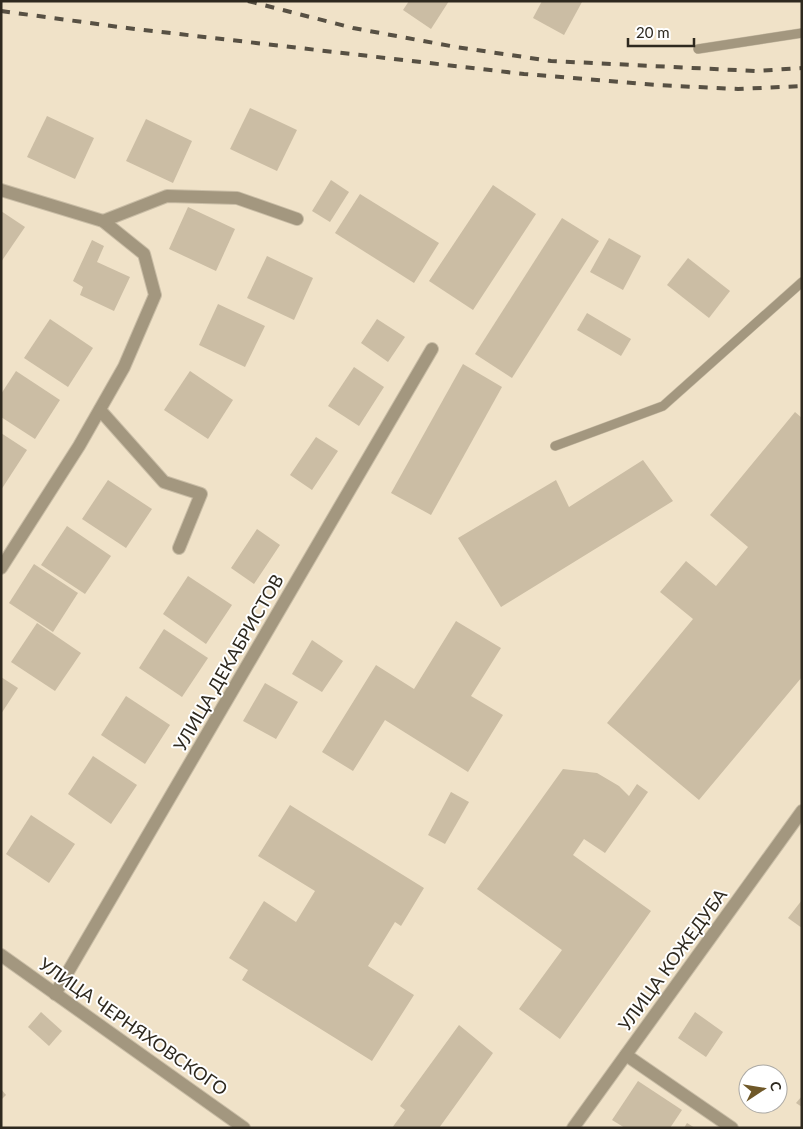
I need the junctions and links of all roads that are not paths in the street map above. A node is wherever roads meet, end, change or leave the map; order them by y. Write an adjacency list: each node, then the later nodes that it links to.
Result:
1 (802, 32): 2 (lane)
2 (698, 49)
3 (1, 190): 5 (street)
4 (297, 218): 5 (street)
5 (103, 221): 8 (street)
6 (802, 282): 9 (lane)
7 (432, 349): 14 (street, УЛИЦА ДЕКАБРИСТОВ)
8 (100, 410): 10 (street); 11 (street)
9 (555, 446)
10 (179, 548)
11 (1, 568)
12 (802, 811): 15 (street, УЛИЦА КОЖЕДУБА)
13 (1, 955): 14 (street, УЛИЦА ЧЕРНЯХОВСКОГО)
14 (55, 994): 16 (street, УЛИЦА ЧЕРНЯХОВСКОГО)
15 (626, 1055): 17 (street, УЛИЦА КОЖЕДУБА); 18 (street)
16 (244, 1128)
17 (573, 1128)
18 (732, 1128)

